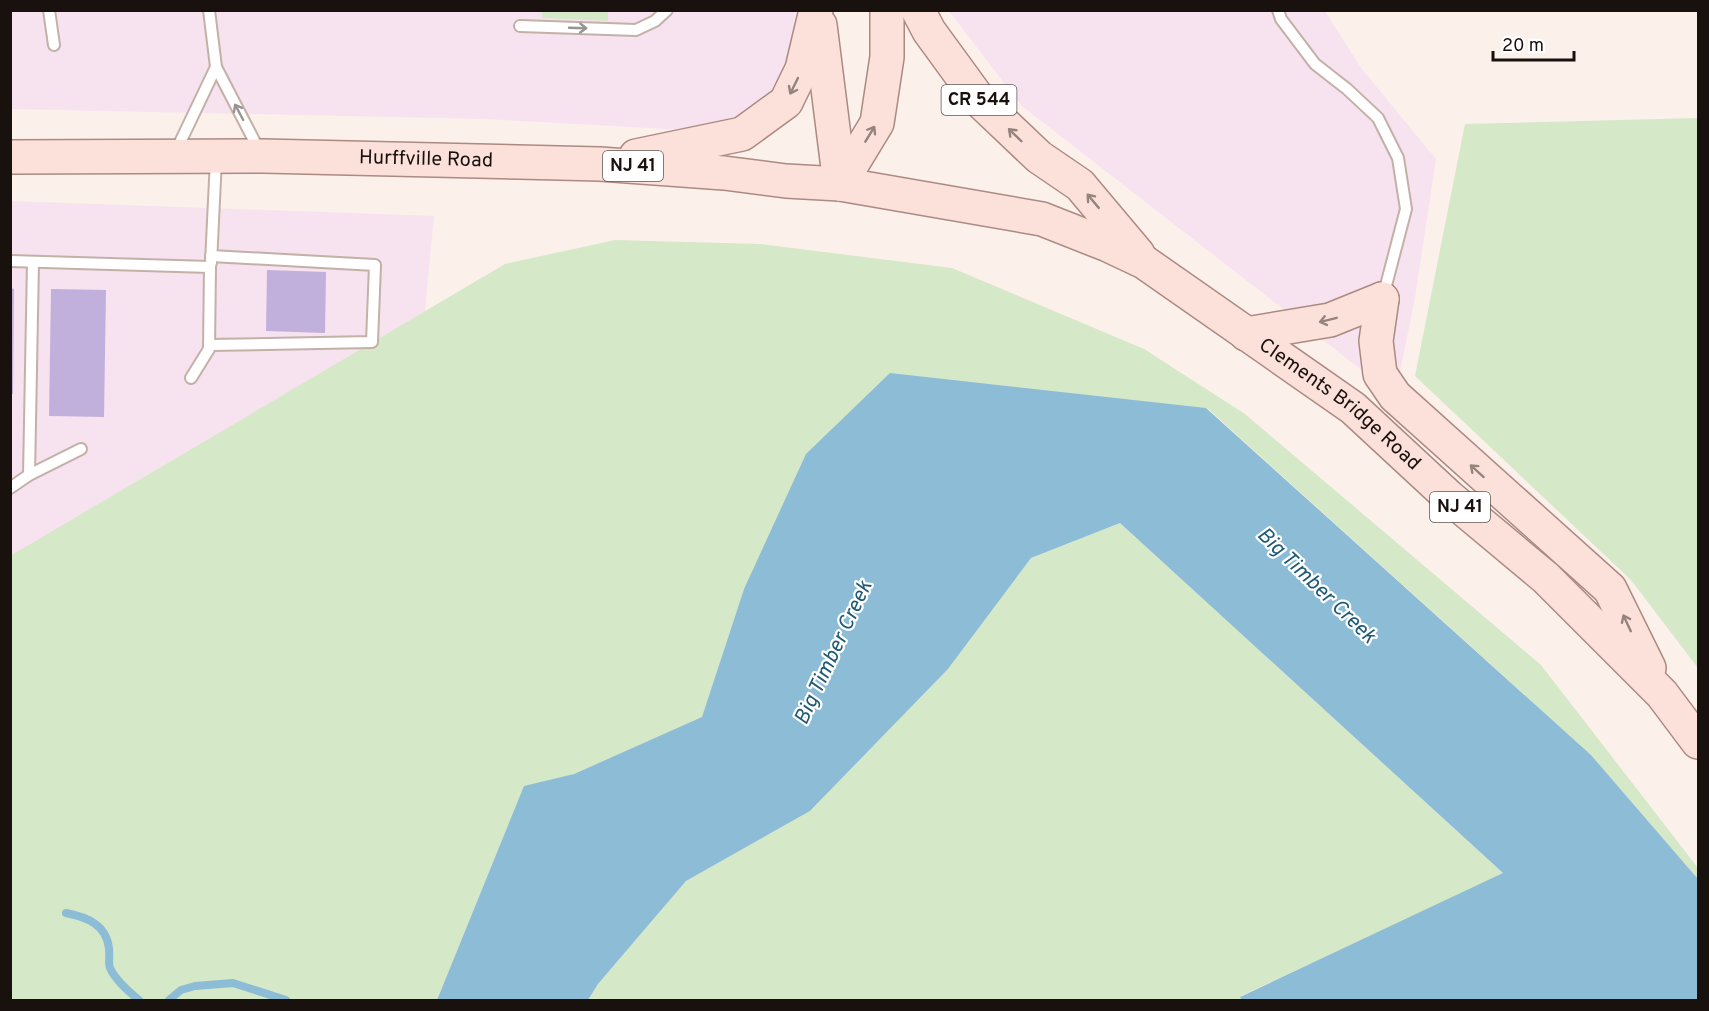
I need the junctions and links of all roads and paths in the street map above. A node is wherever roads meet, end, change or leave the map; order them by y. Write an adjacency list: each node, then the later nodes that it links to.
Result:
1 (49, 10): 9 (lane)
2 (209, 10): 10 (lane)
3 (667, 10): 8 (lane, one-way to 3)
4 (817, 10): 15 (main road, one-way to 15); 16 (main road)
5 (887, 10): 16 (main road, one-way to 5)
6 (918, 10): 20 (main road, Clements Bridge Road / CR 544, one-way to 6)
7 (1278, 10): 21 (lane)
8 (520, 26)
9 (54, 45)
10 (216, 67): 11 (lane, one-way to 10); 13 (lane)
11 (263, 156): 14 (main road, Hurffville Road / NJ 41); 15 (main road, Hurffville Road / NJ 41)
12 (10, 157): 13 (main road, Hurffville Road / NJ 41)
13 (174, 157): 14 (main road, Hurffville Road / NJ 41)
14 (217, 157): 19 (lane)
15 (600, 164): 16 (main road, Hurffville Road / NJ 41)
16 (840, 184): 20 (main road, Clements Bridge Road / NJ 41)
17 (10, 261): 18 (lane)
18 (33, 262): 19 (lane); 26 (lane)
19 (211, 262): 23 (lane); 23 (lane)
20 (1144, 262): 22 (main road, Clements Bridge Road / NJ 41)
21 (1382, 299): 22 (main road, one-way to 22); 28 (main road, one-way to 21)
22 (1246, 334): 28 (main road, Clements Bridge Road / NJ 41)
23 (209, 345): 24 (lane)
24 (191, 378)
25 (81, 449): 26 (lane)
26 (29, 475): 27 (lane)
27 (10, 488)
28 (1662, 694): 29 (main road, Clements Bridge Road / NJ 41)
29 (1698, 742)

